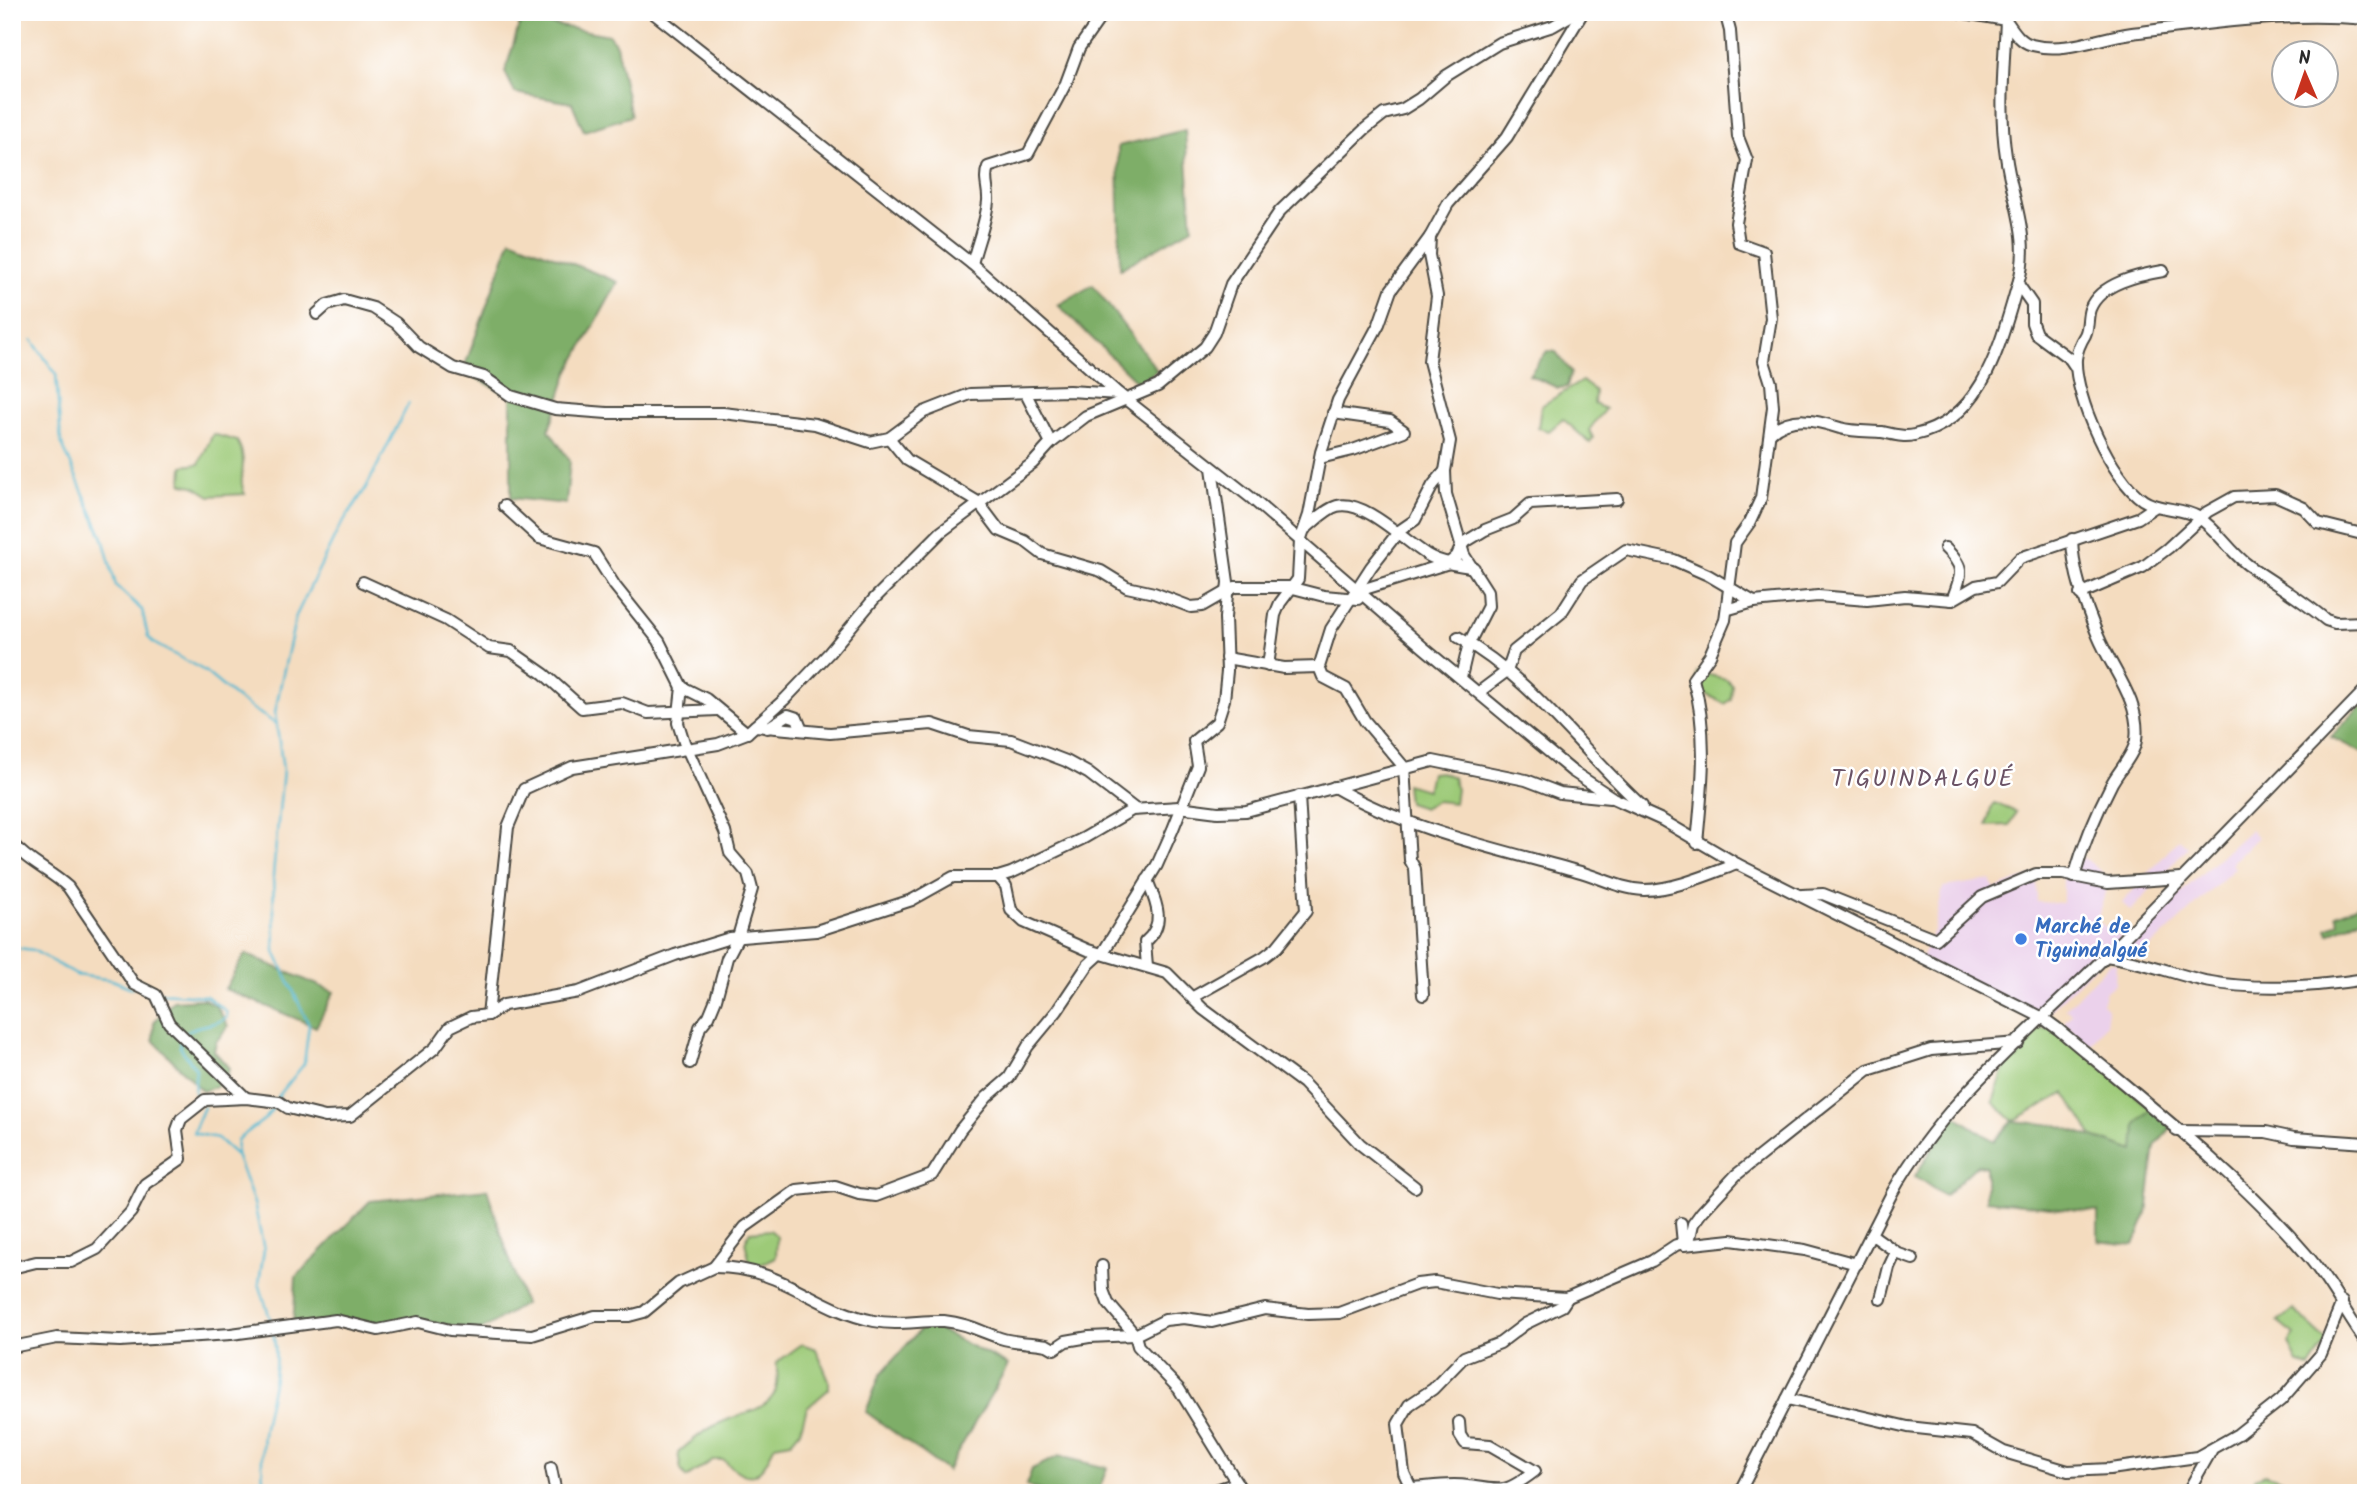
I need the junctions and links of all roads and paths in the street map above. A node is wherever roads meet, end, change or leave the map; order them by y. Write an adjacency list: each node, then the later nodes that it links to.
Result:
1 (652, 12): 10 (street)
2 (1104, 12): 10 (street)
3 (1577, 12): 16 (street)
4 (1583, 12): 9 (street)
5 (1725, 12): 18 (street)
6 (1959, 12): 8 (street)
7 (2366, 19): 8 (street)
8 (2006, 20): 12 (street)
9 (1430, 237): 17 (street); 23 (street)
10 (972, 264): 16 (street)
11 (2162, 271): 14 (street)
12 (2018, 284): 14 (street); 18 (street)
13 (317, 314): 19 (street)
14 (2076, 368): 27 (street)
15 (1026, 394): 16 (street); 19 (street); 20 (street)
16 (1123, 396): 20 (street); 22 (street)
17 (1333, 413): 21 (street); 21 (street)
18 (1770, 433): 41 (street)
19 (889, 438): 25 (street)
20 (1051, 443): 25 (street)
21 (1320, 458): 29 (street)
22 (1212, 468): 33 (street); 40 (street)
23 (1445, 471): 30 (street); 34 (street)
24 (1618, 499): 34 (street)
25 (978, 502): 40 (street); 60 (street)
26 (504, 506): 55 (street)
27 (2156, 506): 28 (street); 32 (street)
28 (2199, 518): 31 (street); 43 (street); 47 (street)
29 (1306, 528): 30 (street); 33 (street)
30 (1399, 531): 36 (street); 42 (street)
31 (2366, 535)
32 (2072, 539): 43 (street); 44 (street)
33 (1300, 541): 39 (street); 42 (street)
34 (1462, 544): 36 (street); 37 (street)
35 (1945, 548): 44 (street)
36 (1449, 563): 37 (street); 42 (street)
37 (1474, 568): 49 (street)
38 (363, 582): 59 (street)
39 (1289, 587): 40 (street); 42 (street); 51 (street)
40 (1227, 590): 50 (street)
41 (1731, 591): 45 (street); 46 (street); 53 (street)
42 (1355, 594): 52 (street); 54 (street)
43 (2080, 594): 74 (street)
44 (1952, 600): 45 (street)
45 (1754, 602): 46 (street)
46 (1729, 608): 71 (street)
47 (2366, 622)
48 (1458, 637): 49 (street)
49 (1469, 643): 53 (street); 54 (street)
50 (1226, 657): 51 (street); 66 (street)
51 (1268, 666): 52 (street)
52 (1319, 667): 62 (street)
53 (1507, 671): 57 (street); 68 (street)
54 (1461, 677): 57 (street)
55 (682, 687): 58 (street); 59 (street)
56 (2366, 688): 75 (street)
57 (1479, 692): 65 (street)
58 (718, 710): 59 (street); 60 (street)
59 (679, 712): 61 (street)
60 (756, 729): 61 (street); 67 (street)
61 (688, 749): 78 (street); 85 (street)
62 (1404, 767): 63 (street); 65 (street); 69 (street)
63 (1334, 787): 64 (street); 69 (street)
64 (1299, 796): 66 (street); 84 (street)
65 (1613, 798): 68 (street)
66 (1179, 807): 67 (street); 76 (street)
67 (1135, 809): 73 (street)
68 (1652, 815): 71 (street)
69 (1409, 821): 72 (street); 83 (street)
70 (12, 843): 89 (street)
71 (1697, 843): 72 (street)
72 (1737, 864): 77 (street)
73 (998, 877): 78 (street); 79 (street)
74 (2074, 877): 75 (street); 77 (street)
75 (2181, 878): 80 (street)
76 (1147, 880): 79 (street); 81 (street)
77 (1802, 895): 86 (street)
78 (738, 937): 85 (street); 88 (street)
79 (1101, 954): 81 (street); 100 (street)
80 (2106, 956): 82 (street); 86 (street)
81 (1147, 966): 84 (street)
82 (2366, 979)
83 (1423, 995)
84 (1193, 998): 92 (street)
85 (488, 1015): 89 (street)
86 (2043, 1018): 87 (street); 90 (street)
87 (2018, 1043): 94 (street); 95 (street)
88 (690, 1063)
89 (246, 1098): 101 (street)
90 (2177, 1131): 91 (street); 104 (street)
91 (2366, 1143)
92 (1415, 1187)
93 (1681, 1223): 95 (street)
94 (1871, 1234): 96 (street); 98 (street)
95 (1679, 1244): 98 (street); 102 (street)
96 (1896, 1252): 97 (street); 103 (street)
97 (1913, 1259)
98 (1857, 1264): 108 (street)
99 (1102, 1266): 105 (street)
100 (714, 1267): 105 (street); 107 (street)
101 (12, 1268)
102 (1568, 1297): 105 (street); 109 (street)
103 (1881, 1299)
104 (2342, 1301): 106 (street); 110 (street)
105 (1135, 1335): 112 (street)
106 (2366, 1342)
107 (12, 1347)
108 (1787, 1399): 110 (street); 115 (street)
109 (1459, 1422)
110 (2213, 1449): 116 (street)
111 (551, 1468): 113 (street)
112 (1240, 1488): 114 (street)
113 (556, 1493)
114 (1207, 1493)
115 (1739, 1493)
116 (2187, 1493)

